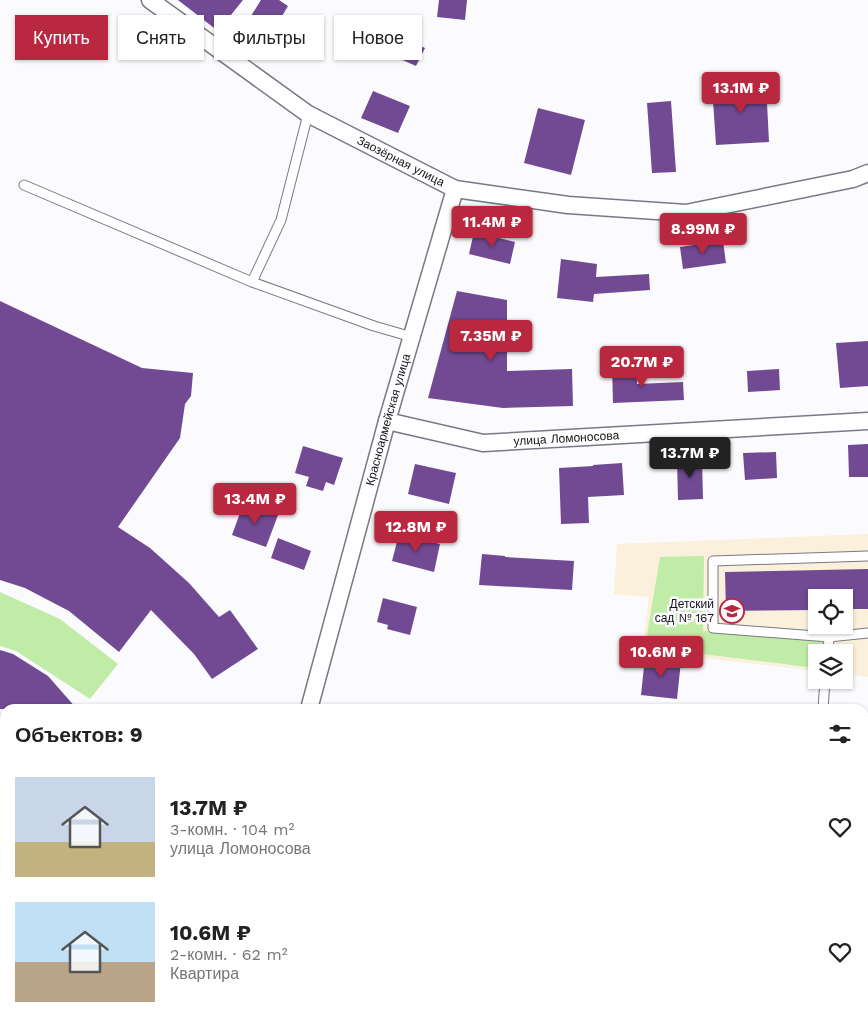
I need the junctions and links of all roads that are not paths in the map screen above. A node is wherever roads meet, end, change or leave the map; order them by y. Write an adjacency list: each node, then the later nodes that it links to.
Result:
1 (150, 0): 2 (street, Заозёрная улица)
2 (308, 114): 5 (street, Заозёрная улица); 6 (lane)
3 (868, 173): 5 (street, Заозёрная улица)
4 (24, 185): 6 (lane)
5 (455, 188): 7 (street, Красноармейская улица)
6 (252, 282): 7 (lane)
7 (412, 336): 8 (street, Красноармейская улица)
8 (388, 421): 9 (street, улица Ломоносова); 15 (street, Красноармейская улица)
9 (868, 421)
10 (868, 556): 12 (lane)
11 (868, 633): 12 (lane)
12 (829, 637): 13 (lane)
13 (829, 644)
14 (824, 689): 16 (lane)
15 (310, 704)
16 (823, 704)

